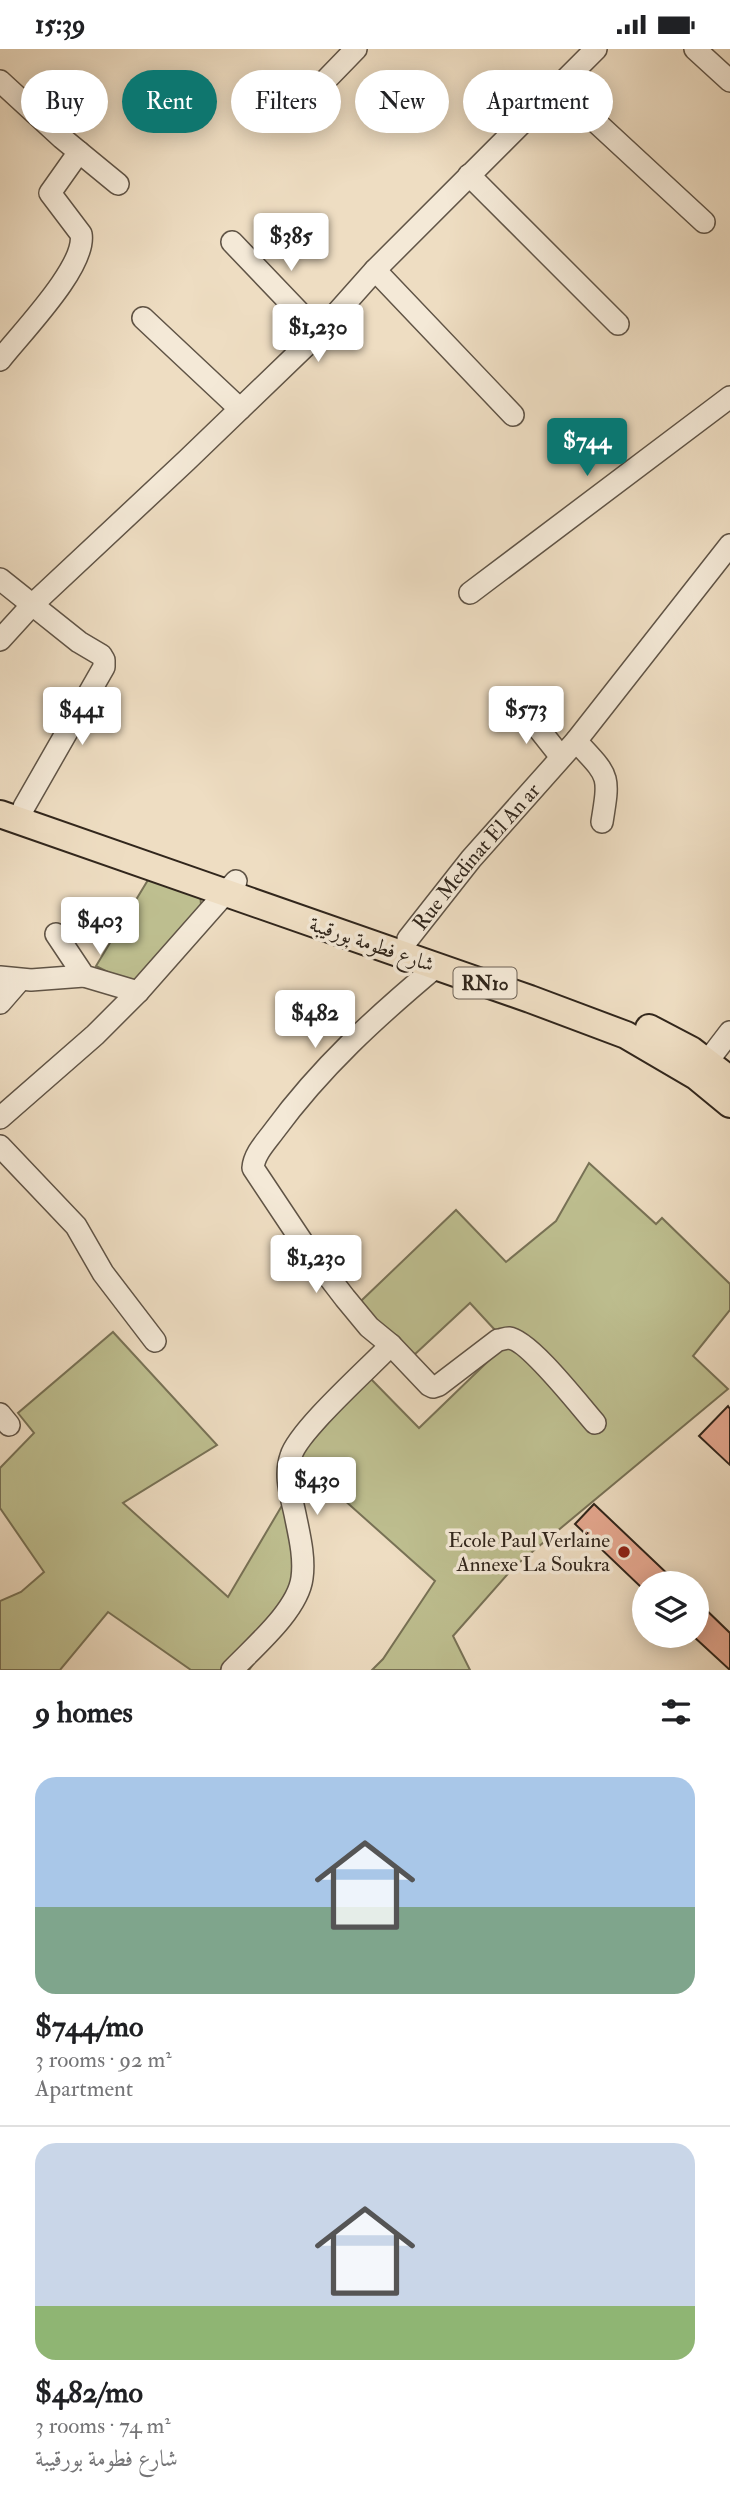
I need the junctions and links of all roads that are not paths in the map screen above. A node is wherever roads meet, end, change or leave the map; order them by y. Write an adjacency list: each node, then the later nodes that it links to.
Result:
1 (356, 49): 4 (street)
2 (596, 49): 5 (street)
3 (695, 49): 6 (street)
4 (336, 70)
5 (575, 70)
6 (730, 81)
7 (4, 91): 10 (street)
8 (511, 133): 11 (street)
9 (608, 133): 13 (street)
10 (79, 152): 12 (street); 19 (street)
11 (469, 175): 15 (street); 17 (street)
12 (118, 184)
13 (704, 222)
14 (232, 242): 18 (street)
15 (375, 270): 18 (street); 22 (street)
16 (143, 318): 21 (street)
17 (618, 324)
18 (319, 333): 21 (street)
19 (0, 360)
20 (730, 397): 25 (street)
21 (240, 409): 26 (street)
22 (513, 415)
23 (730, 545): 29 (street, Rue Medinat El An ar)
24 (0, 579): 26 (street)
25 (470, 593)
26 (31, 605): 27 (street); 31 (street)
27 (0, 640)
28 (523, 709): 30 (street)
29 (576, 741): 30 (street, Rue Medinat El An ar); 32 (street)
30 (561, 758): 35 (street, Rue Medinat El An ar)
31 (8, 806): 33 (main road, شارع فطومة بورقيبة / RN10)
32 (602, 821)
33 (230, 887): 35 (main road, شارع فطومة بورقيبة / RN10); 36 (main road, شارع فطومة بورقيبة / RN10); 39 (street)
34 (56, 934): 37 (street)
35 (408, 939): 42 (main road, شارع فطومة بورقيبة / RN10)
36 (437, 966): 42 (main road, شارع فطومة بورقيبة / RN10); 48 (street)
37 (84, 976): 38 (street); 39 (street)
38 (10, 978): 40 (street)
39 (138, 992): 45 (street)
40 (0, 1003)
41 (730, 1033): 42 (street)
42 (702, 1069): 43 (main road, شارع فطومة بورقيبة / RN10); 44 (main road, شارع فطومة بورقيبة / RN10)
43 (730, 1080)
44 (730, 1104)
45 (0, 1118)
46 (0, 1146): 47 (street)
47 (155, 1341)
48 (391, 1345): 49 (street); 50 (street)
49 (595, 1423)
50 (232, 1670)

